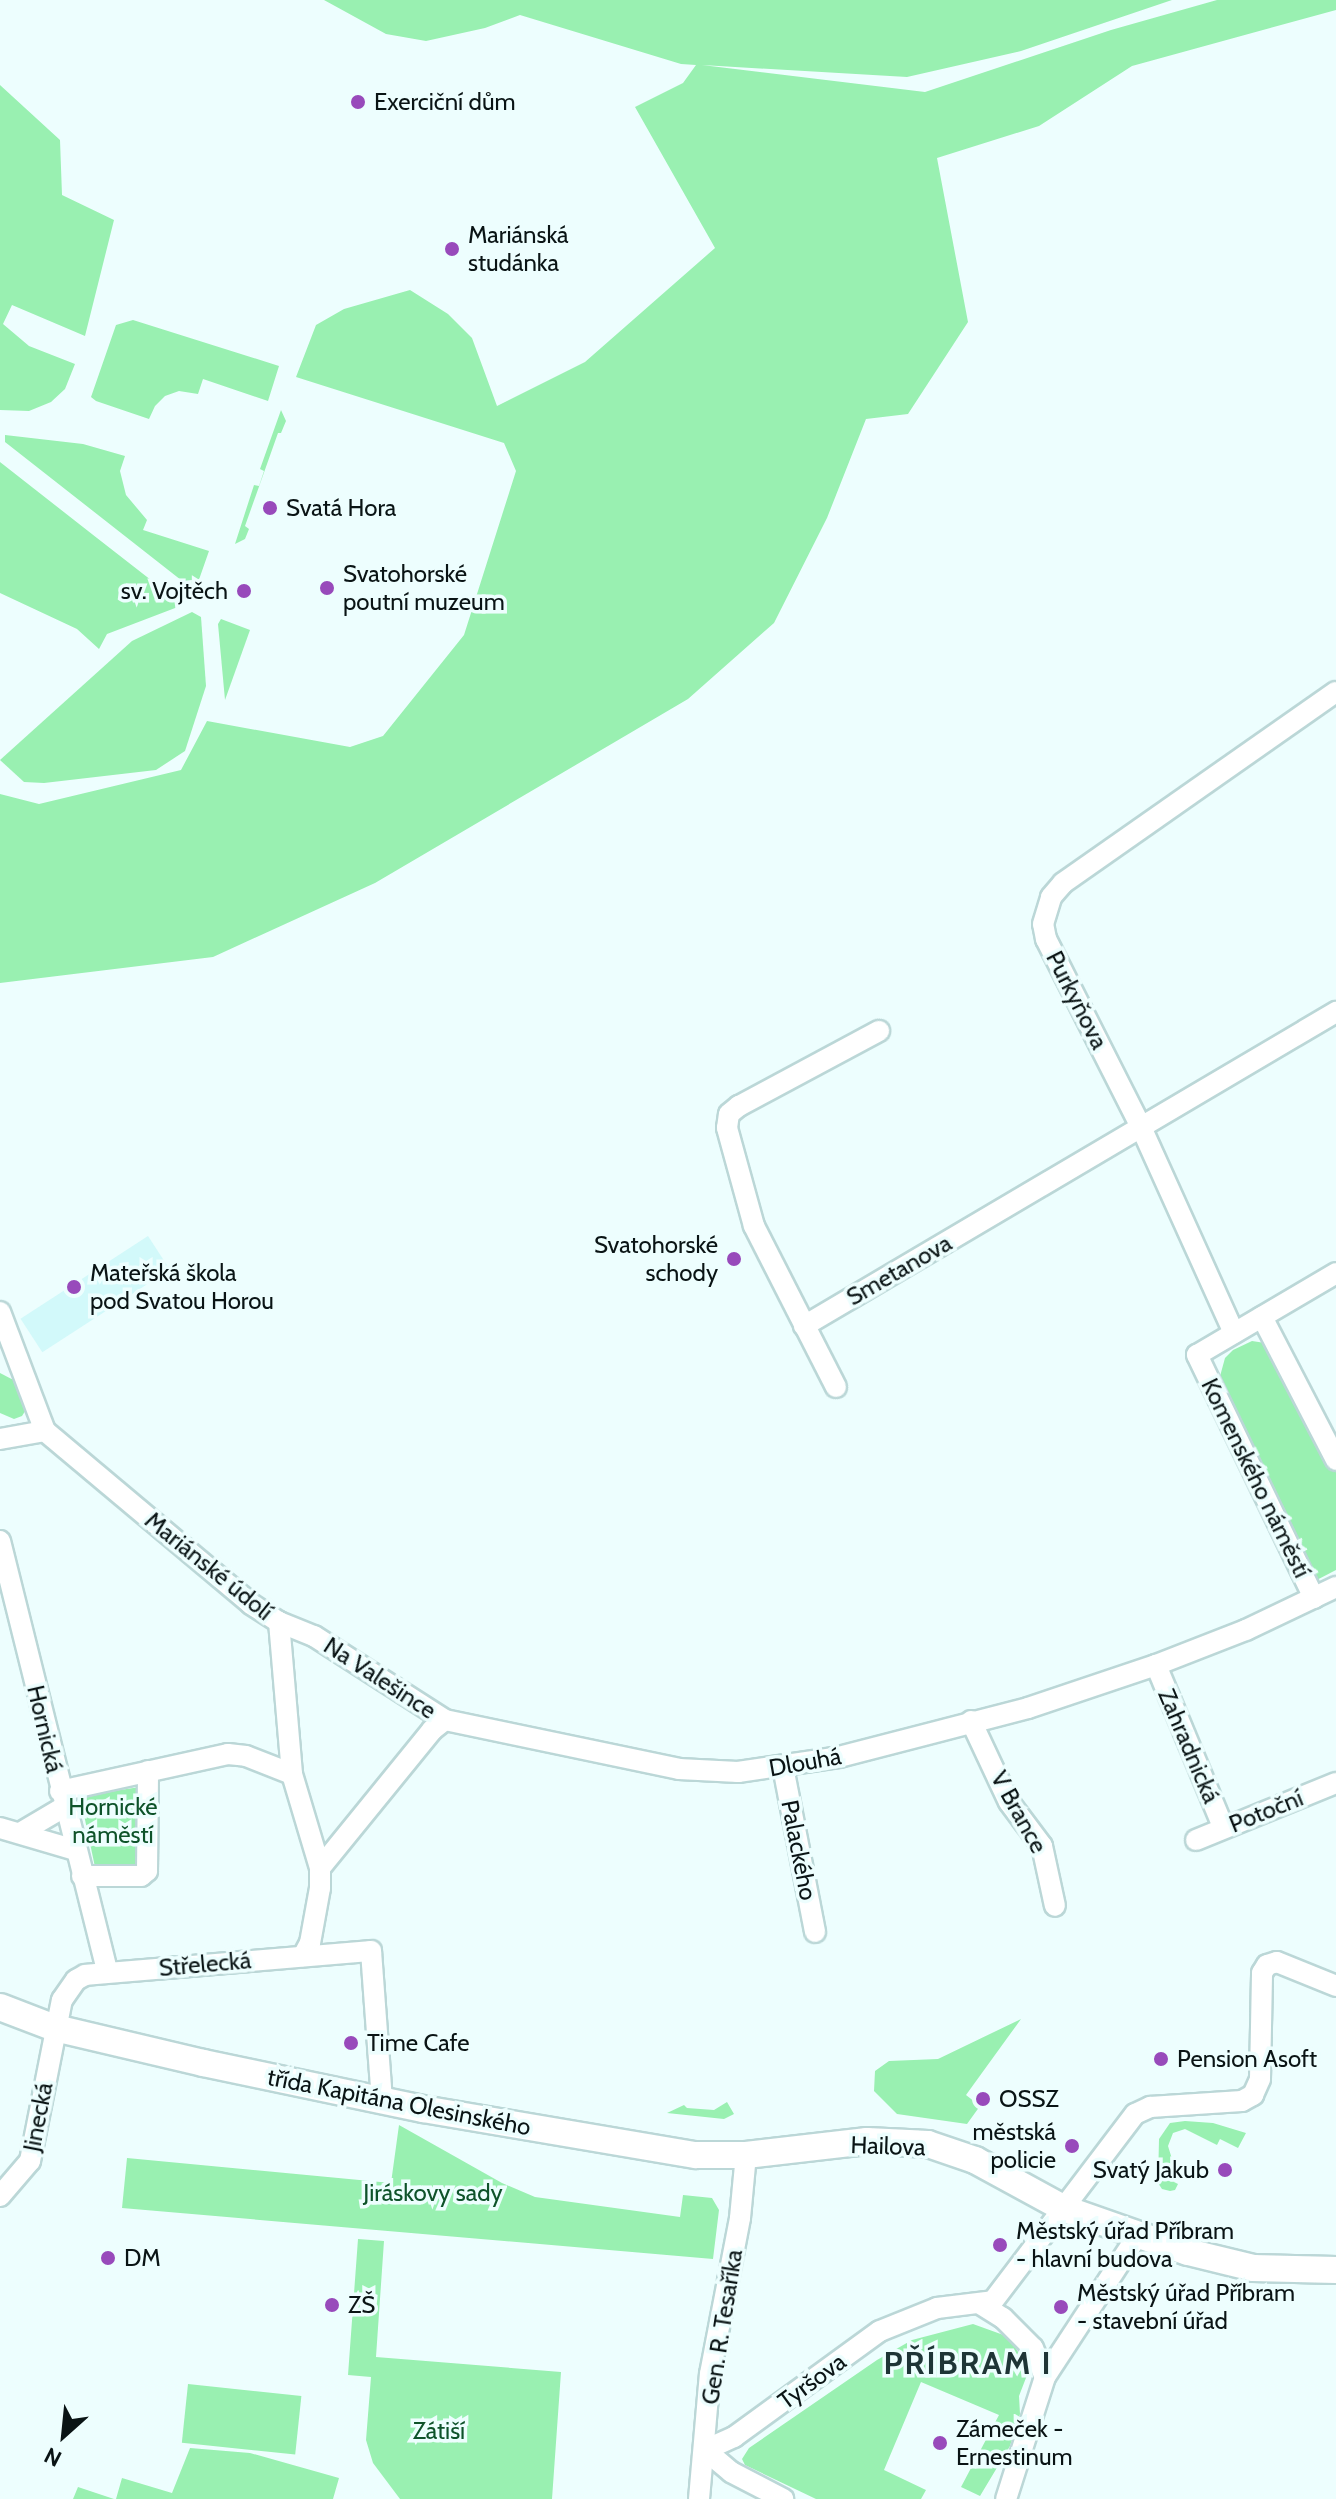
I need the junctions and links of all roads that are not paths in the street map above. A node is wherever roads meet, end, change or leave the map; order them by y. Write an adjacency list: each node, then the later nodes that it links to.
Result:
1 (1336, 692): 4 (street, Purkyňova)
2 (1336, 1012): 4 (street, Smetanova)
3 (879, 1031): 8 (street)
4 (1142, 1129): 8 (street, Smetanova); 9 (street, Purkyňova)
5 (1336, 1273): 7 (street, Komenského náměstí)
6 (0, 1312): 11 (street, Mariánské údolí)
7 (1262, 1317): 9 (street, Komenského náměstí); 13 (street)
8 (804, 1326): 10 (street)
9 (1234, 1333): 16 (street, Komenského náměstí)
10 (836, 1387)
11 (45, 1431): 12 (street); 17 (street, Mariánské údolí)
12 (0, 1439)
13 (1336, 1460)
14 (0, 1541): 25 (street, Hornická)
15 (1336, 1587): 16 (street, Dlouhá)
16 (1314, 1598): 18 (street, Dlouhá)
17 (279, 1622): 19 (street, Na Valešince); 23 (street, Mariánské údolí)
18 (1156, 1665): 20 (street, Dlouhá); 26 (street, Zahradnická)
19 (445, 1720): 21 (street, Dlouhá); 30 (street)
20 (971, 1721): 21 (street, Dlouhá); 32 (street, V Brance)
21 (783, 1767): 33 (street, Palackého)
22 (148, 1771): 23 (street); 25 (street); 31 (street)
23 (292, 1774): 30 (street, Mariánské údolí)
24 (1336, 1783): 26 (street, Potoční)
25 (62, 1799): 27 (street); 29 (street, Hornická)
26 (1223, 1827): 28 (street, Potoční)
27 (10, 1831): 29 (street)
28 (1196, 1840)
29 (75, 1850): 31 (street, Hornická)
30 (320, 1868): 34 (street)
31 (82, 1876): 35 (street, Hornická)
32 (1055, 1906)
33 (815, 1932)
34 (303, 1956): 35 (street, Střelecká); 39 (street, Střelecká)
35 (107, 1971): 38 (street)
36 (1336, 1986): 42 (street)
37 (0, 2007): 38 (main road, třída Kapitána Olesinského)
38 (55, 2028): 39 (main road, třída Kapitána Olesinského); 41 (street, Jinecká)
39 (382, 2100): 40 (main road, třída Kapitána Olesinského)
40 (746, 2155): 42 (main road, Hailova); 47 (street, Gen. R. Tesaříka)
41 (0, 2196)
42 (1059, 2216): 43 (main road, Hailova); 45 (street)
43 (1138, 2235): 44 (main road, Hailova); 46 (street)
44 (1336, 2270)
45 (982, 2305): 46 (street); 47 (street, Tyršova)
46 (1045, 2377): 50 (street)
47 (705, 2450): 48 (street, Gen. R. Tesaříka); 49 (street)
48 (699, 2499)
49 (783, 2499)
50 (1006, 2499)

